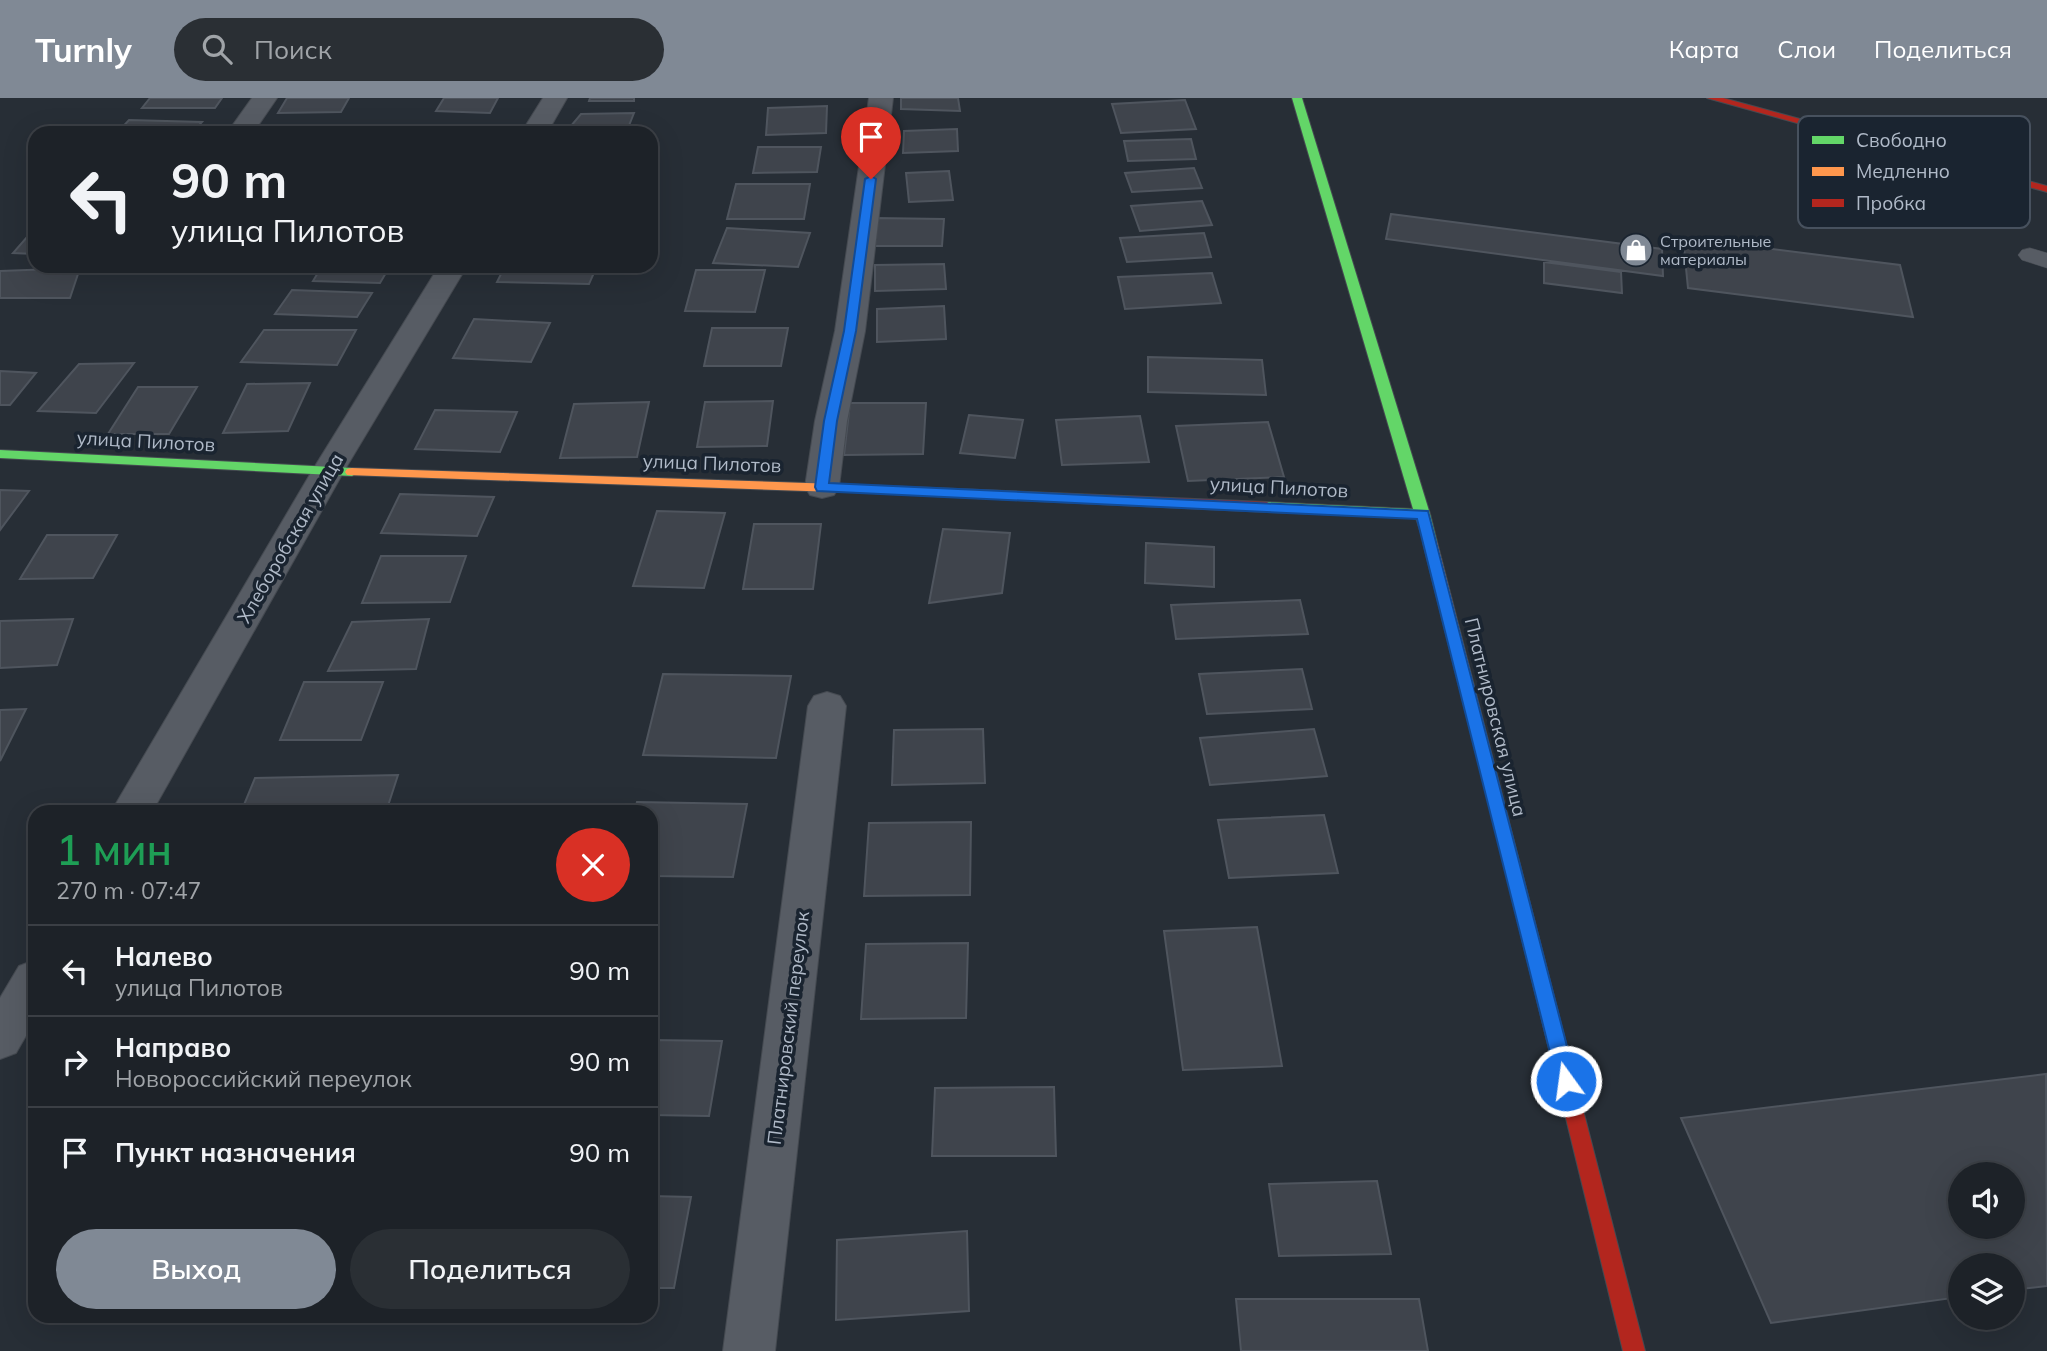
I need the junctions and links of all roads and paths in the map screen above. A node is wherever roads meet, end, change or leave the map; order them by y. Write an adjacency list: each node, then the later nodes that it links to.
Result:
1 (265, 98): 7 (street)
2 (555, 98): 8 (street)
3 (881, 98): 14 (street)
4 (1297, 98): 15 (street, Платнировская улица)
5 (1712, 98): 6 (street)
6 (1798, 121)
7 (245, 126)
8 (538, 126)
9 (2030, 184): 10 (street)
10 (2047, 189)
11 (449, 273): 13 (street, Хлеборобская улица)
12 (0, 454): 13 (street, улица Пилотов)
13 (328, 471): 14 (street, улица Пилотов); 17 (street, Хлеборобская улица)
14 (822, 487): 15 (street, улица Пилотов)
15 (1423, 514): 21 (street, Платнировская улица)
16 (827, 706): 20 (street, Платнировский переулок)
17 (135, 805)
18 (28, 991): 19 (street)
19 (0, 1039)
20 (749, 1351)
21 (1634, 1351)

